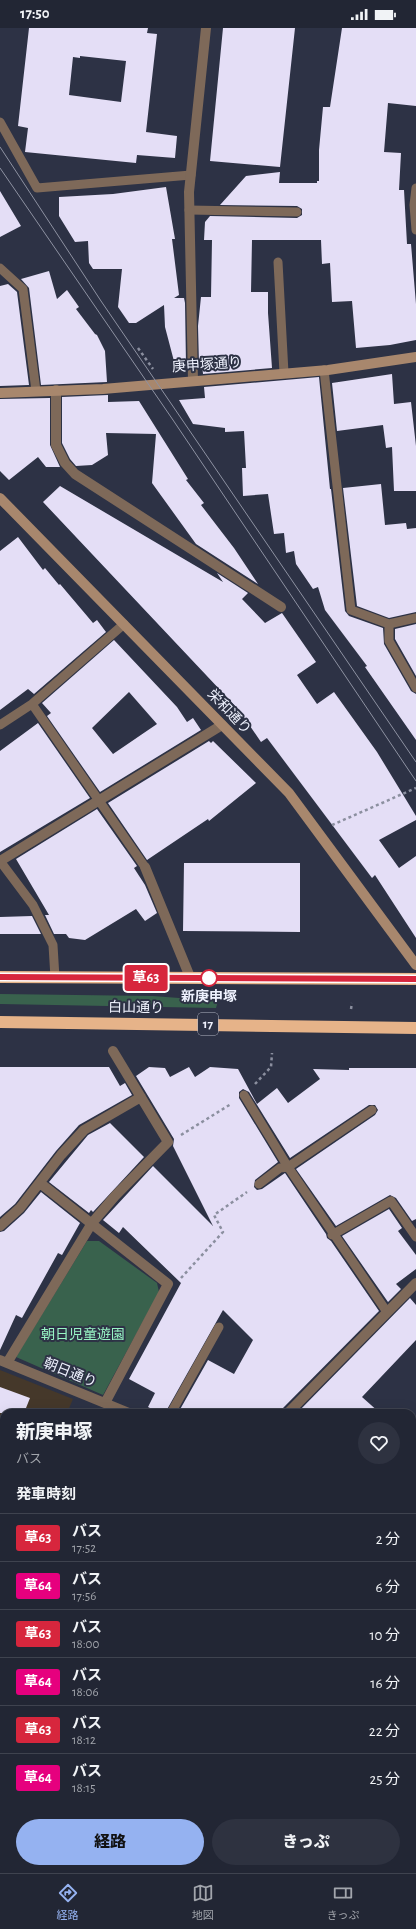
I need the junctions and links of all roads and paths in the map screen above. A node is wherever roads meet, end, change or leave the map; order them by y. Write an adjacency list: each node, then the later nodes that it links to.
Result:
1 (206, 28): 3 (street)
2 (0, 122): 3 (lane)
3 (191, 175): 5 (street)
4 (416, 188): 7 (lane)
5 (189, 210): 6 (lane); 14 (street)
6 (297, 212)
7 (416, 230)
8 (278, 262): 13 (lane)
9 (0, 268): 17 (lane)
10 (138, 348): 15 (path)
11 (416, 357): 12 (street, 庚申塚通り)
12 (324, 370): 13 (street, 庚申塚通り); 23 (lane)
13 (284, 374): 14 (street, 庚申塚通り)
14 (193, 381): 15 (street, 庚申塚通り)
15 (163, 383): 16 (street, 庚申塚通り)
16 (56, 390): 17 (street, 庚申塚通り); 20 (street)
17 (36, 391): 18 (street, 庚申塚通り)
18 (0, 393)
19 (0, 498): 22 (street, 栄和通り)
20 (281, 606)
21 (416, 618): 23 (lane)
22 (124, 624): 25 (lane); 27 (street, 栄和通り)
23 (389, 624): 24 (lane)
24 (416, 688)
25 (32, 704): 26 (lane); 29 (lane)
26 (0, 725)
27 (222, 725): 29 (street); 30 (street, 栄和通り)
28 (416, 788): 30 (path)
29 (101, 801): 31 (street); 32 (lane)
30 (318, 832): 33 (street, 栄和通り)
31 (0, 861): 35 (lane)
32 (145, 866): 36 (street)
33 (416, 965)
34 (0, 978): 35 (highway)
35 (55, 978): 36 (highway)
36 (190, 978): 37 (highway)
37 (416, 979)
38 (352, 1002): 39 (path)
39 (351, 1009)
40 (0, 1022): 41 (highway, 白山通り / 17)
41 (416, 1028)
42 (113, 1051): 45 (street)
43 (272, 1053): 44 (path)
44 (244, 1095): 47 (path); 48 (lane)
45 (141, 1097): 47 (street); 49 (street)
46 (372, 1110): 48 (lane)
47 (168, 1142): 51 (street)
48 (288, 1167): 50 (lane); 53 (lane)
49 (40, 1183): 51 (street); 52 (street)
50 (259, 1184): 55 (path)
51 (92, 1223): 55 (street); 59 (street)
52 (0, 1226)
53 (332, 1235): 54 (lane); 57 (lane)
54 (416, 1237)
55 (168, 1284): 60 (street)
56 (416, 1284): 57 (street)
57 (387, 1312): 63 (street)
58 (219, 1327): 62 (lane)
59 (4, 1361): 60 (street, 朝日通り)
60 (105, 1403): 61 (street, 朝日通り)
61 (119, 1409)
62 (173, 1409)
63 (292, 1409)

